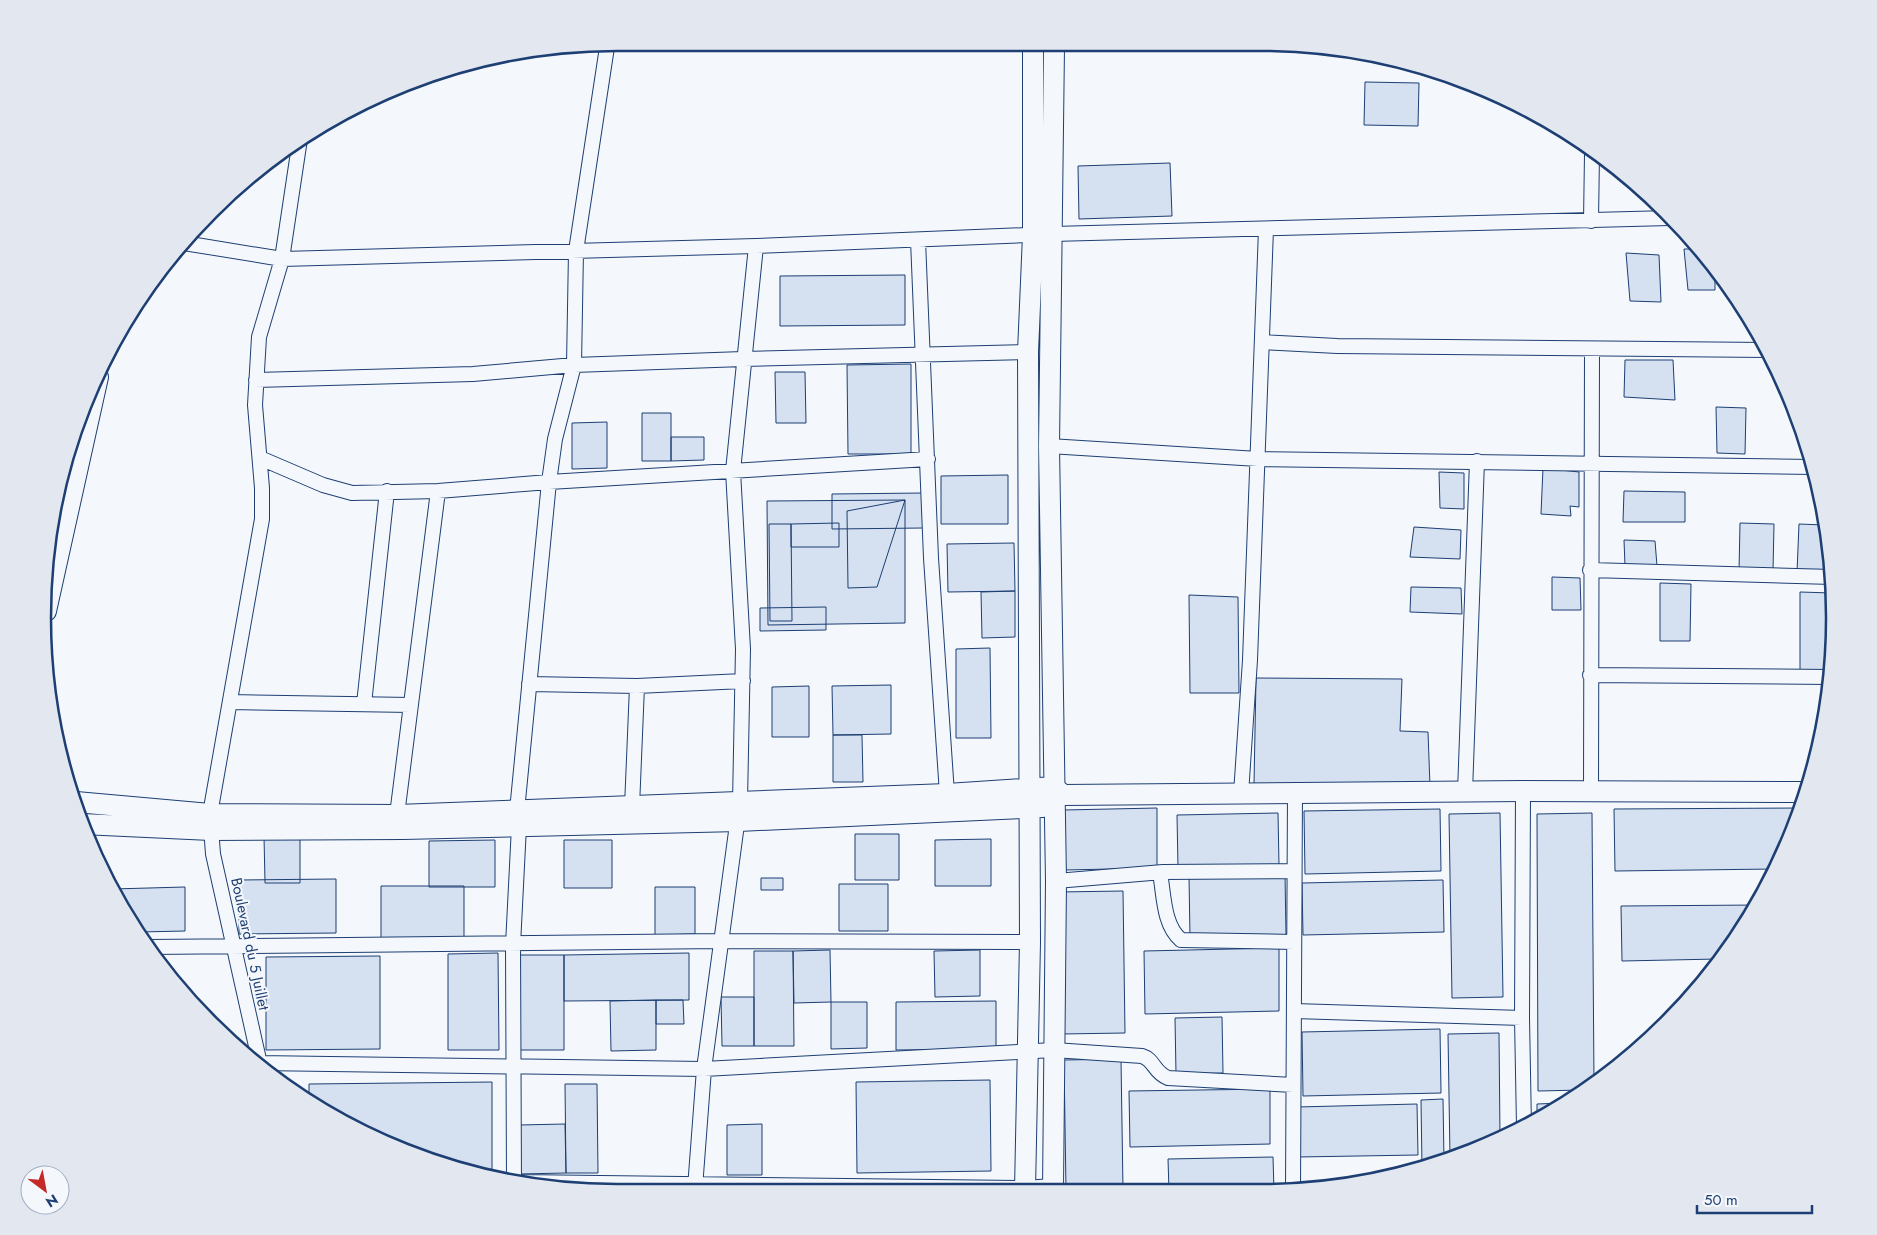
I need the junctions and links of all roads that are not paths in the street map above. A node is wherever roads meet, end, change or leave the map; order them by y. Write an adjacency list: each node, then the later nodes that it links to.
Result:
1 (606, 51): 13 (street)
2 (1033, 51): 9 (street)
3 (1054, 51): 9 (street)
4 (298, 150): 14 (street, Boulevard du 5 Juillet)
5 (1592, 160): 7 (street)
6 (1661, 218): 7 (street)
7 (1591, 221): 8 (street)
8 (1266, 229): 9 (street); 15 (street)
9 (1042, 234): 10 (street); 18 (street); 24 (street)
10 (918, 240): 12 (street); 19 (street)
11 (192, 244): 14 (street)
12 (756, 246): 13 (street); 20 (street)
13 (576, 251): 14 (street); 21 (street)
14 (282, 259): 22 (street, Boulevard du 5 Juillet)
15 (1262, 342): 16 (street); 27 (street)
16 (1592, 350): 17 (street); 29 (street)
17 (1758, 350)
18 (1028, 352): 19 (street); 46 (street)
19 (924, 355): 20 (street); 26 (street)
20 (743, 359): 21 (street); 31 (street)
21 (574, 366): 22 (street); 32 (street)
22 (256, 380): 25 (street, Boulevard du 5 Juillet)
23 (91, 409): 37 (street)
24 (1049, 446): 27 (street); 54 (street)
25 (260, 458): 33 (street); 43 (street, Boulevard du 5 Juillet)
26 (928, 459): 31 (street); 52 (street)
27 (1258, 459): 28 (street); 53 (street)
28 (1477, 461): 29 (street); 49 (street)
29 (1590, 463): 30 (street); 35 (street)
30 (1805, 467)
31 (733, 471): 32 (street); 40 (street)
32 (549, 482): 34 (street); 41 (street)
33 (387, 491): 34 (street); 44 (street)
34 (438, 491): 45 (street)
35 (1590, 570): 36 (street); 38 (street)
36 (1825, 577)
37 (52, 585)
38 (1590, 675): 39 (street); 48 (street)
39 (1823, 677)
40 (743, 682): 42 (street); 58 (street)
41 (529, 684): 42 (street); 60 (street)
42 (637, 686): 56 (street)
43 (230, 702): 44 (street); 61 (street, Boulevard du 5 Juillet)
44 (364, 704): 45 (street)
45 (410, 705): 59 (street)
46 (1030, 788): 52 (street); 54 (street); 57 (street)
47 (1523, 791): 48 (street); 49 (street); 73 (street)
48 (1591, 791): 50 (street)
49 (1465, 792): 51 (street)
50 (1798, 792)
51 (1295, 793): 53 (street); 63 (street)
52 (947, 794): 58 (street)
53 (1242, 794): 54 (street)
54 (1057, 796): 57 (street); 65 (street)
55 (82, 803): 61 (street)
56 (632, 807): 58 (street); 60 (street)
57 (1030, 808): 58 (street); 67 (street)
58 (739, 812): 60 (street); 66 (street)
59 (397, 815): 60 (street); 61 (street)
60 (518, 818): 61 (street); 69 (street)
61 (210, 822): 62 (street); 70 (street, Boulevard du 5 Juillet)
62 (90, 824)
63 (1294, 871): 64 (street); 68 (street)
64 (1160, 872): 65 (street); 68 (street)
65 (1056, 881): 74 (street)
66 (720, 941): 67 (street); 69 (street); 79 (street)
67 (1030, 942): 75 (street)
68 (1294, 942): 72 (street)
69 (513, 945): 70 (street); 78 (street)
70 (233, 946): 71 (street); 76 (street, Boulevard du 5 Juillet)
71 (157, 947)
72 (1294, 1011): 73 (street); 80 (street)
73 (1522, 1018): 81 (street)
74 (1054, 1050): 75 (street); 80 (street); 86 (street)
75 (1029, 1052): 79 (street); 85 (street)
76 (257, 1054)
77 (268, 1063): 78 (street)
78 (515, 1067): 79 (street); 82 (street)
79 (704, 1069): 84 (street)
80 (1293, 1085): 83 (street)
81 (1524, 1118)
82 (514, 1174)
83 (1293, 1183)
84 (695, 1184)
85 (1025, 1184)
86 (1053, 1184)

